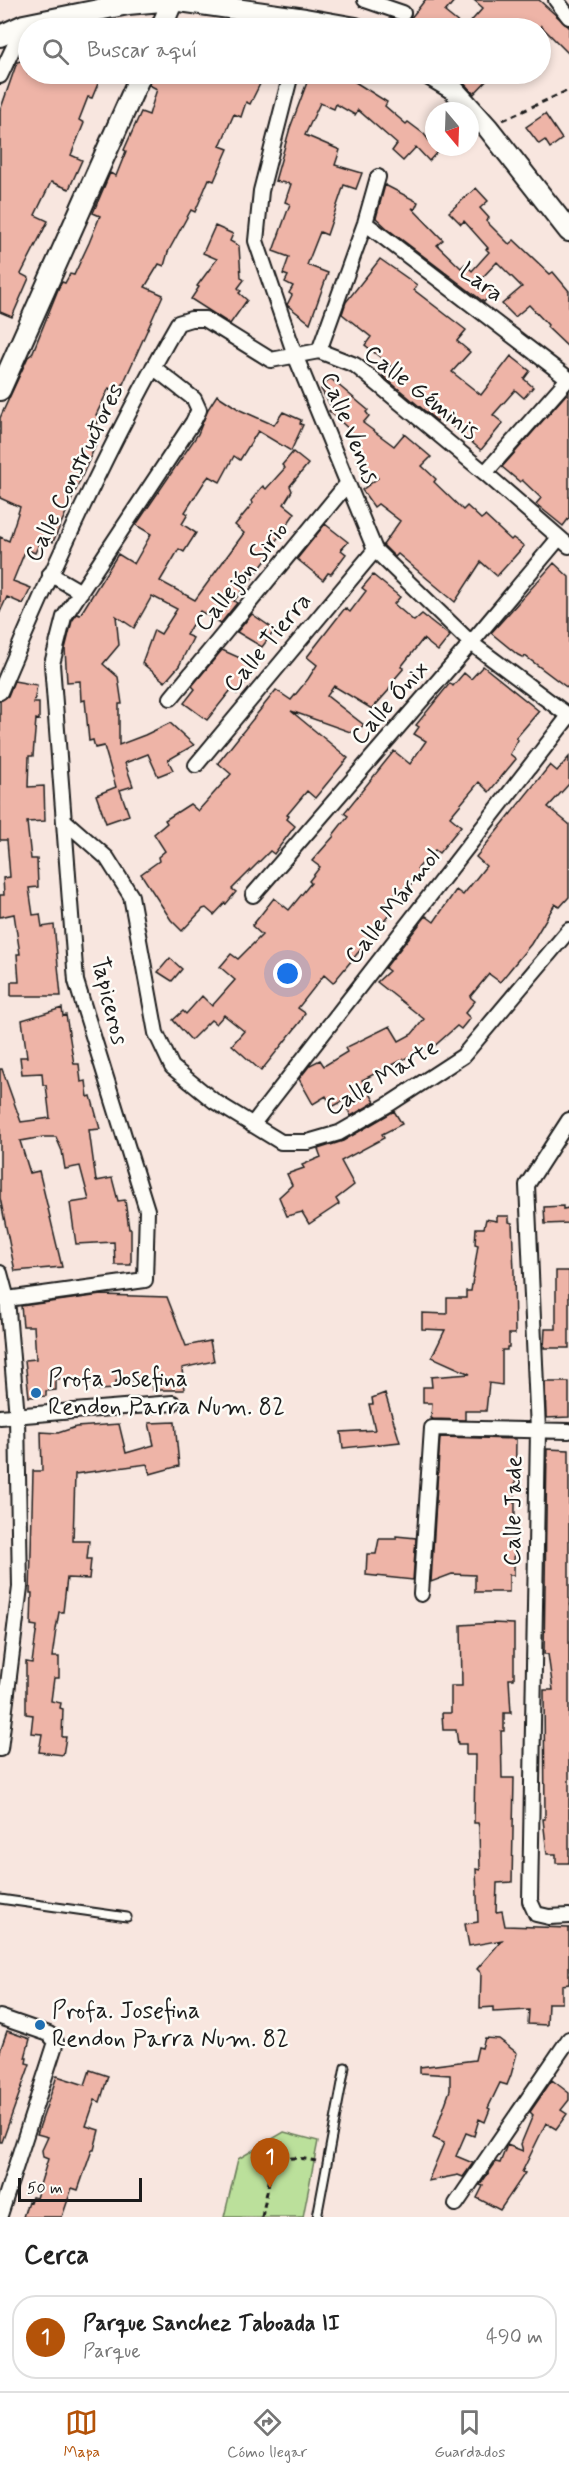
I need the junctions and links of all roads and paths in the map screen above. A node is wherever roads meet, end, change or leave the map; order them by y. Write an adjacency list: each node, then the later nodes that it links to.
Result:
1 (173, 0): 4 (main road); 8 (main road); 9 (main road)
2 (364, 0): 5 (street)
3 (556, 0): 6 (street)
4 (128, 2): 7 (main road)
5 (403, 13)
6 (569, 16)
7 (56, 18)
8 (165, 18)
9 (270, 18)
10 (18, 28): 11 (main road)
11 (0, 36)
12 (18, 38): 13 (street)
13 (0, 76)
14 (137, 84): 26 (main road)
15 (288, 84): 23 (street, Calle Venus)
16 (446, 84): 18 (main road)
17 (569, 90): 18 (path)
18 (488, 128): 21 (main road)
19 (378, 177): 20 (street)
20 (365, 223): 22 (street); 25 (street, Lara)
21 (569, 231)
22 (319, 351): 23 (street); 27 (street, Calle Géminis)
23 (295, 355): 24 (street, Calle Constructores); 28 (street, Calle Venus)
24 (153, 367): 31 (street, Calle Constructores); 32 (street, Tapiceros)
25 (569, 379): 27 (street)
26 (0, 390)
27 (485, 472): 29 (street, Calle Géminis)
28 (347, 484): 30 (street, Calle Venus); 35 (street, Callejón Sirio)
29 (564, 542): 33 (street, Calle Ónix)
30 (375, 550): 33 (street, Calle Venus); 37 (street, Calle Tierra)
31 (50, 574): 32 (street); 34 (street, Calle Constructores)
32 (81, 592): 38 (street, Tapiceros)
33 (471, 643): 36 (street, Calle Venus); 39 (street, Calle Ónix)
34 (0, 692)
35 (171, 698)
36 (569, 716): 42 (street, Calle Mármol)
37 (196, 765)
38 (66, 822): 42 (street, Calle Marte); 44 (street, Tapiceros)
39 (253, 895)
40 (569, 930): 42 (street, Calle Marte)
41 (569, 1120): 48 (street, Calle Jade)
42 (252, 1125)
43 (0, 1273): 44 (street)
44 (7, 1299): 47 (street)
45 (173, 1403): 47 (street)
46 (0, 1417): 47 (street)
47 (17, 1417): 51 (street)
48 (538, 1430): 49 (street); 50 (street); 53 (street, Calle Jade)
49 (569, 1431)
50 (421, 1594)
51 (0, 1749)
52 (0, 1899): 54 (lane)
53 (569, 1916)
54 (127, 1917)
55 (0, 2017): 60 (street)
56 (569, 2039): 59 (street)
57 (345, 2067): 58 (lane)
58 (327, 2163): 61 (path); 62 (lane)
59 (456, 2204)
60 (0, 2215)
61 (261, 2217)
62 (316, 2217)

